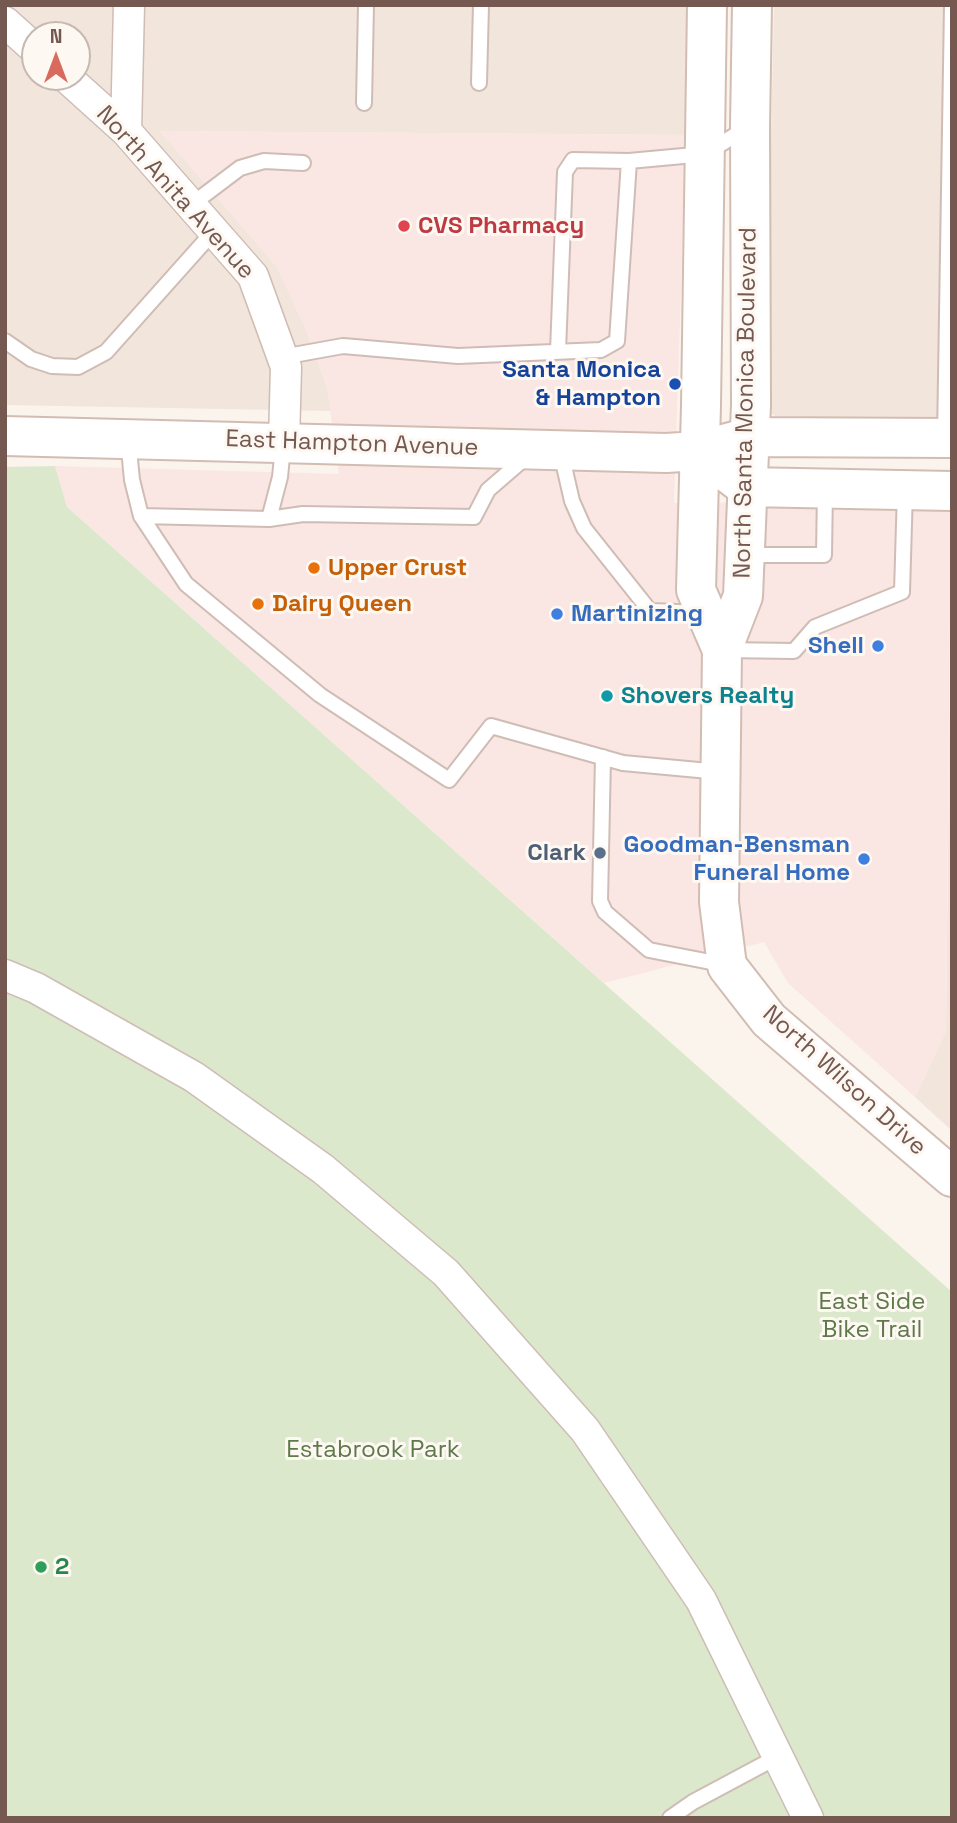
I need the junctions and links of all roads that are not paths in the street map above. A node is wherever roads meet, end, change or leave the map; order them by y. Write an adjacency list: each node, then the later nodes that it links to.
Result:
1 (129, 5): 13 (street)
2 (366, 5): 11 (lane)
3 (481, 5): 9 (lane)
4 (707, 5): 14 (street, North Santa Monica Boulevard)
5 (752, 5): 12 (street, North Santa Monica Boulevard)
6 (952, 5): 26 (lane)
7 (5, 22): 8 (street)
8 (21, 36)
9 (479, 83)
10 (82, 91): 13 (street, North Anita Avenue)
11 (365, 103)
12 (750, 126): 14 (lane); 23 (street, North Santa Monica Boulevard)
13 (126, 131): 17 (street, North Anita Avenue)
14 (705, 154): 15 (lane); 29 (street, North Santa Monica Boulevard)
15 (629, 161): 20 (lane); 20 (lane)
16 (303, 163): 17 (lane)
17 (191, 205): 18 (street, North Anita Avenue)
18 (214, 231): 19 (lane); 21 (street, North Anita Avenue)
19 (5, 341)
20 (558, 351): 21 (lane)
21 (282, 357): 27 (street, North Anita Avenue)
22 (5, 436): 25 (street, East Hampton Avenue)
23 (749, 437): 24 (street, East Hampton Avenue); 29 (street, East Hampton Avenue); 30 (street, North Santa Monica Boulevard)
24 (904, 437): 26 (street, East Hampton Avenue); 32 (street)
25 (128, 438): 27 (street, East Hampton Avenue); 34 (lane)
26 (949, 438)
27 (284, 442): 28 (street, East Hampton Avenue); 35 (lane)
28 (547, 451): 29 (street, East Hampton Avenue); 35 (lane); 37 (lane)
29 (698, 451): 30 (street); 37 (street, North Santa Monica Boulevard)
30 (746, 487): 31 (street); 36 (street, North Santa Monica Boulevard)
31 (825, 488): 32 (street); 36 (lane)
32 (905, 490): 33 (street); 38 (lane)
33 (952, 491)
34 (141, 516): 35 (lane); 39 (lane)
35 (269, 519)
36 (744, 555): 38 (street, North Santa Monica Boulevard)
37 (706, 613): 38 (street, North Santa Monica Boulevard)
38 (722, 650): 40 (street)
39 (603, 757): 40 (lane); 41 (lane)
40 (721, 772): 41 (street)
41 (727, 966): 43 (street, North Wilson Drive)
42 (5, 975): 44 (street)
43 (952, 1177)
44 (779, 1756): 45 (lane); 46 (street)
45 (670, 1818)
46 (807, 1818)

